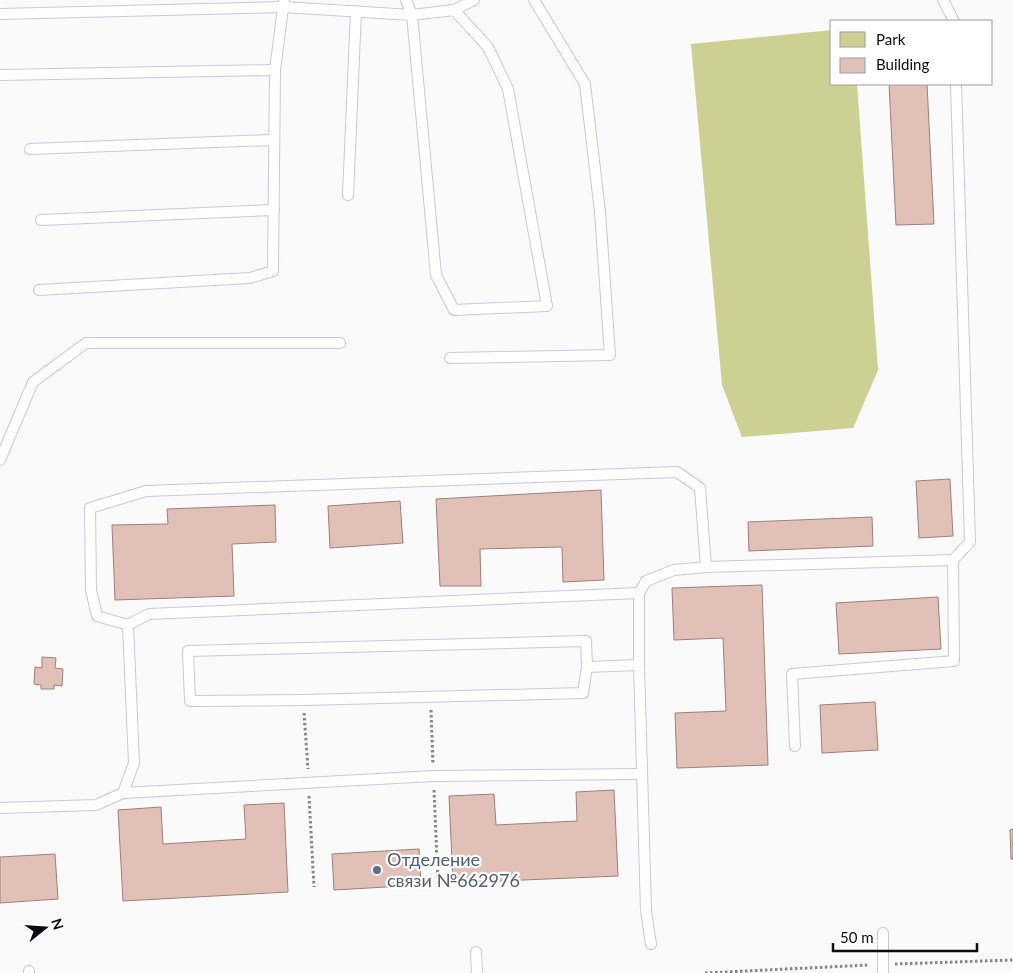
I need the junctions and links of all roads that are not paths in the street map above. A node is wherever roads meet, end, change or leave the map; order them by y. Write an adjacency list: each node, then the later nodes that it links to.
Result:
1 (406, 0): 9 (lane)
2 (474, 0): 7 (lane)
3 (534, 0): 21 (lane)
4 (943, 0): 10 (lane)
5 (283, 4): 6 (lane); 8 (lane); 11 (lane)
6 (356, 10): 9 (lane); 16 (lane)
7 (454, 10): 9 (lane); 9 (lane)
8 (0, 14)
9 (412, 15)
10 (953, 20)
11 (275, 70): 12 (lane); 14 (lane)
12 (0, 75)
13 (956, 85): 23 (lane)
14 (272, 140): 15 (lane); 17 (lane)
15 (30, 149)
16 (348, 195)
17 (274, 210): 18 (lane); 19 (lane)
18 (41, 220)
19 (39, 290)
20 (340, 343): 22 (lane)
21 (450, 358)
22 (0, 460)
23 (953, 560): 24 (lane); 29 (lane)
24 (706, 567): 25 (lane); 26 (lane)
25 (639, 593): 26 (lane); 27 (lane)
26 (128, 625): 31 (lane)
27 (639, 665): 28 (lane); 30 (lane)
28 (587, 668): 28 (lane)
29 (795, 746)
30 (641, 774): 31 (lane); 34 (lane)
31 (123, 793): 32 (lane)
32 (0, 808)
33 (883, 933): 36 (lane)
34 (651, 944)
35 (476, 952): 37 (lane)
36 (883, 969)
37 (476, 973)

